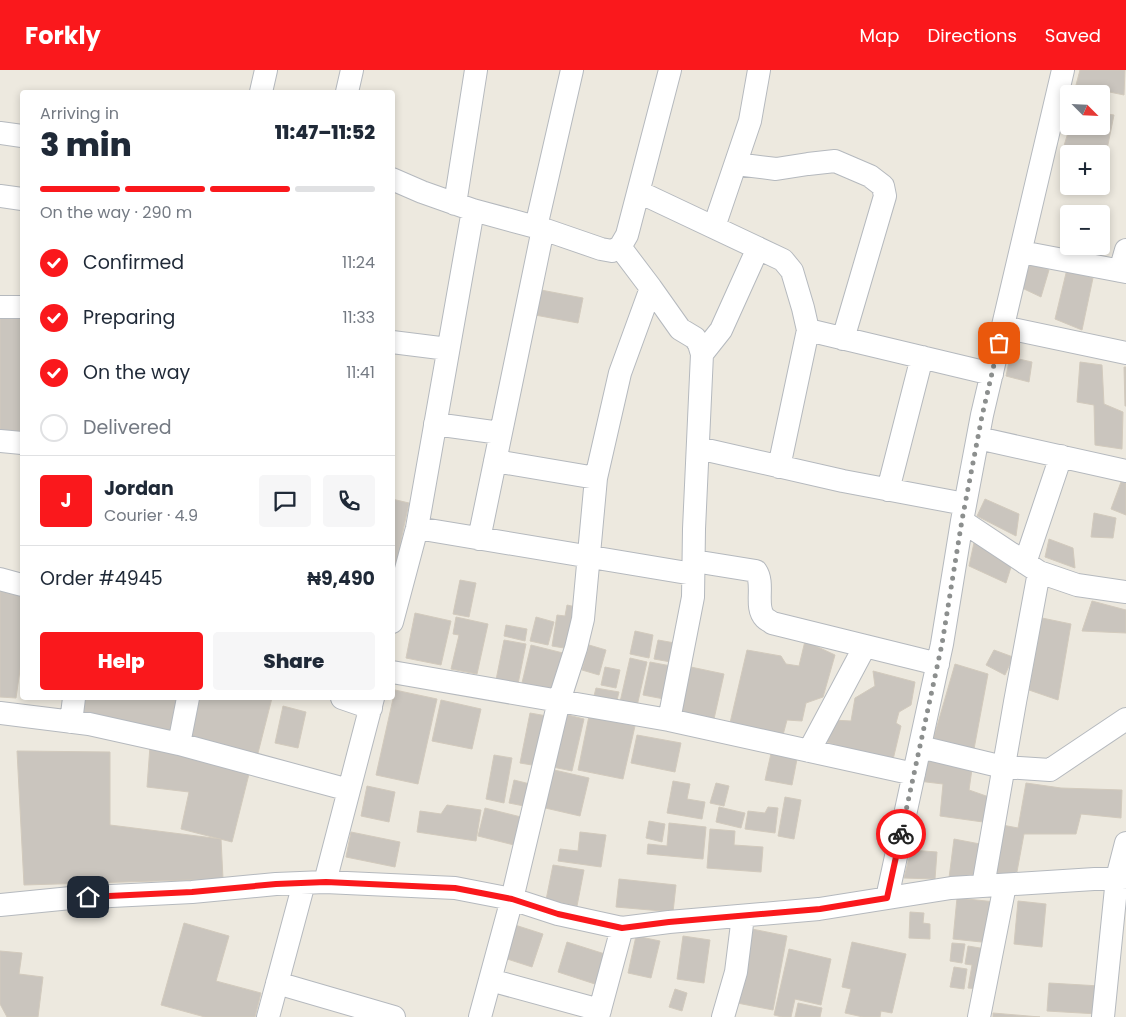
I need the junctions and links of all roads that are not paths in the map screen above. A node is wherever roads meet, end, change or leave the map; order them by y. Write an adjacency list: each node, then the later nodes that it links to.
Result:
1 (266, 70): 8 (street)
2 (352, 70): 9 (street)
3 (476, 70): 17 (street)
4 (572, 70): 19 (street)
5 (670, 70): 14 (street)
6 (759, 70): 12 (street)
7 (1061, 70): 22 (street)
8 (261, 90)
9 (347, 90)
10 (0, 133): 11 (street)
11 (20, 136)
12 (736, 164): 18 (street); 29 (street)
13 (395, 180): 17 (street)
14 (638, 192): 18 (street); 20 (street)
15 (0, 196): 16 (street)
16 (20, 199)
17 (464, 207): 19 (street); 31 (street)
18 (714, 227): 21 (street)
19 (540, 228): 20 (street); 37 (street)
20 (620, 247): 24 (street)
21 (758, 248): 28 (street); 33 (street)
22 (1021, 252): 23 (street); 27 (street)
23 (1124, 265)
24 (651, 288): 33 (street); 46 (street)
25 (0, 307): 26 (street)
26 (20, 307)
27 (1003, 327): 32 (street); 35 (street)
28 (808, 330): 29 (street); 44 (street)
29 (843, 338): 34 (street)
30 (395, 342): 31 (street)
31 (448, 348): 36 (street)
32 (1125, 351)
33 (702, 354): 41 (street)
34 (922, 357): 35 (street); 47 (street)
35 (992, 374): 38 (street)
36 (435, 424): 37 (street); 49 (street)
37 (500, 433): 43 (street)
38 (978, 438): 42 (street); 48 (street)
39 (0, 441): 40 (street)
40 (20, 443)
41 (698, 448): 44 (street); 52 (street)
42 (1061, 456): 45 (street); 53 (street)
43 (494, 461): 46 (street); 50 (street)
44 (779, 467): 47 (street)
45 (1126, 471)
46 (596, 478): 51 (street)
47 (888, 490): 48 (street)
48 (964, 512): 53 (street); 59 (street)
49 (417, 528): 50 (street); 57 (street)
50 (479, 539): 51 (street)
51 (589, 557): 52 (street); 64 (street)
52 (693, 568): 58 (street); 68 (street)
53 (1032, 568): 56 (street); 73 (street)
54 (0, 579): 55 (street)
55 (20, 584)
56 (1126, 592)
57 (395, 611)
58 (865, 646): 59 (street); 72 (street)
59 (938, 664): 71 (street)
60 (395, 673): 64 (street)
61 (74, 700): 69 (street)
62 (188, 700): 70 (street)
63 (354, 700): 65 (street)
64 (559, 701): 68 (street); 82 (street)
65 (372, 703): 75 (street)
66 (0, 713): 69 (street)
67 (1126, 719): 73 (street)
68 (669, 720): 72 (street)
69 (71, 722): 70 (street)
70 (178, 744): 75 (street)
71 (920, 746): 73 (street); 74 (street)
72 (809, 751): 74 (street)
73 (1003, 767): 80 (street)
74 (914, 774): 81 (street)
75 (349, 790): 78 (street)
76 (1126, 843): 77 (street)
77 (1121, 878): 79 (street); 94 (street)
78 (315, 883): 82 (street); 83 (street); 87 (street)
79 (1005, 885): 80 (street); 93 (street)
80 (983, 886): 81 (street)
81 (887, 898): 84 (street)
82 (512, 899): 85 (street); 86 (street)
83 (0, 905)
84 (743, 916): 85 (street); 92 (street)
85 (622, 928): 88 (street)
86 (490, 980): 88 (street); 91 (street)
87 (277, 983): 89 (street); 90 (street)
88 (599, 1014)
89 (268, 1017)
90 (394, 1017)
91 (480, 1017)
92 (723, 1017)
93 (978, 1017)
94 (1103, 1017)

